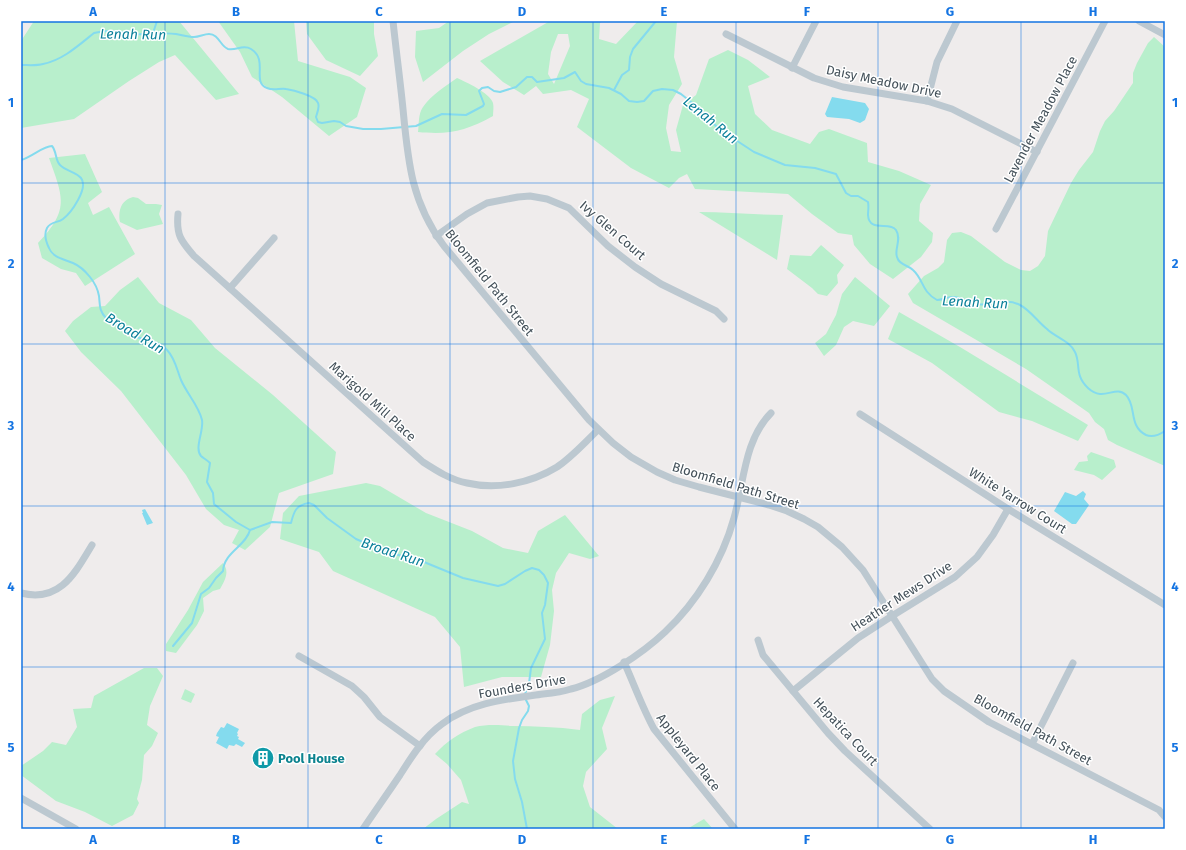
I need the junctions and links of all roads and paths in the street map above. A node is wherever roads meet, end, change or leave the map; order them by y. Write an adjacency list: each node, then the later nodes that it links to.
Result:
1 (393, 21): 13 (street, Bloomfield Path Street)
2 (816, 21): 8 (street)
3 (957, 21): 9 (street)
4 (1105, 21): 10 (street, Lavender Meadow Place)
5 (1139, 21): 7 (street)
6 (726, 34): 8 (street, Daisy Meadow Drive)
7 (1165, 35)
8 (792, 68): 9 (street, Daisy Meadow Drive)
9 (927, 101): 10 (street, Daisy Meadow Drive)
10 (1037, 152): 12 (street, Lavender Meadow Place)
11 (178, 214): 15 (street, Marigold Mill Place)
12 (996, 229)
13 (436, 236): 16 (street, Ivy Glen Court); 19 (street, Bloomfield Path Street)
14 (274, 238): 15 (street)
15 (230, 288): 19 (street, Marigold Mill Place)
16 (724, 319)
17 (771, 413): 20 (street, Founders Drive)
18 (860, 414): 21 (street, White Yarrow Court)
19 (598, 430): 20 (street, Bloomfield Path Street)
20 (739, 496): 25 (street, Bloomfield Path Street); 28 (street, Founders Drive)
21 (1008, 509): 24 (street, White Yarrow Court); 25 (street, Heather Mews Drive)
22 (92, 545): 23 (street)
23 (21, 593)
24 (1165, 606)
25 (892, 616): 30 (street, Heather Mews Drive); 31 (street, Bloomfield Path Street)
26 (758, 640): 30 (street, Hepatica Court)
27 (299, 656): 32 (street)
28 (624, 662): 32 (street, Founders Drive); 37 (street, Appleyard Place)
29 (1073, 663): 31 (street)
30 (793, 691): 38 (street, Hepatica Court)
31 (1032, 744): 34 (street, Bloomfield Path Street)
32 (420, 746): 36 (street, Founders Drive)
33 (21, 798): 35 (street)
34 (1165, 817)
35 (76, 829)
36 (362, 829)
37 (735, 829)
38 (930, 829)

